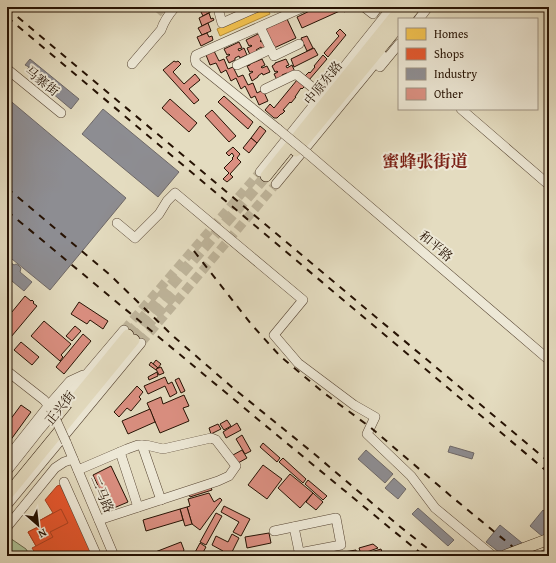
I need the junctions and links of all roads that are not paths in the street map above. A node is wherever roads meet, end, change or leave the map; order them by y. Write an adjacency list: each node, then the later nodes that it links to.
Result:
1 (175, 7): 21 (street)
2 (219, 7): 3 (street)
3 (258, 7)
4 (304, 7): 15 (street)
5 (364, 7): 6 (street)
6 (378, 7)
7 (392, 7): 25 (street)
8 (402, 7): 29 (main road, 中原东路)
9 (415, 7): 12 (main road)
10 (422, 7): 13 (street)
11 (428, 7): 14 (street)
12 (406, 18)
13 (413, 18)
14 (419, 18)
15 (260, 27): 19 (street); 28 (street, 和平路, bridge)
16 (398, 27): 29 (main road, 中原东路)
17 (398, 35): 29 (street)
18 (299, 44): 19 (street)
19 (271, 49): 22 (street)
20 (397, 50): 28 (street)
21 (132, 64)
22 (237, 65)
23 (7, 69): 27 (street, 马寨街)
24 (265, 89): 25 (street)
25 (322, 95): 29 (street)
26 (462, 110): 30 (street)
27 (62, 113)
28 (307, 154): 33 (street, 和平路)
29 (268, 178)
30 (549, 185)
31 (117, 223): 58 (street)
32 (132, 337): 35 (street); 44 (main road, 正兴街); 45 (main road, 正兴街); 47 (street)
33 (549, 360)
34 (7, 371): 36 (street)
35 (86, 374): 36 (street); 42 (street)
36 (50, 407): 39 (street); 40 (street, 二马路, bridge)
37 (142, 445): 38 (street); 46 (street); 46 (street)
38 (120, 452): 41 (street); 48 (street)
39 (7, 458)
40 (73, 459): 41 (street, 二马路); 50 (street)
41 (78, 470): 49 (street, 二马路)
42 (7, 471)
43 (64, 482): 56 (street)
44 (7, 483)
45 (7, 495)
46 (161, 500): 48 (street)
47 (7, 505)
48 (138, 507): 49 (street)
49 (99, 520): 57 (street, 二马路)
50 (7, 527)
51 (294, 527): 52 (street); 54 (street); 54 (street)
52 (274, 531)
53 (549, 539): 59 (main road, bridge)
54 (299, 554)
55 (549, 554): 60 (main road)
56 (97, 556)
57 (114, 556)
58 (493, 556)
59 (504, 556)
60 (544, 556)

